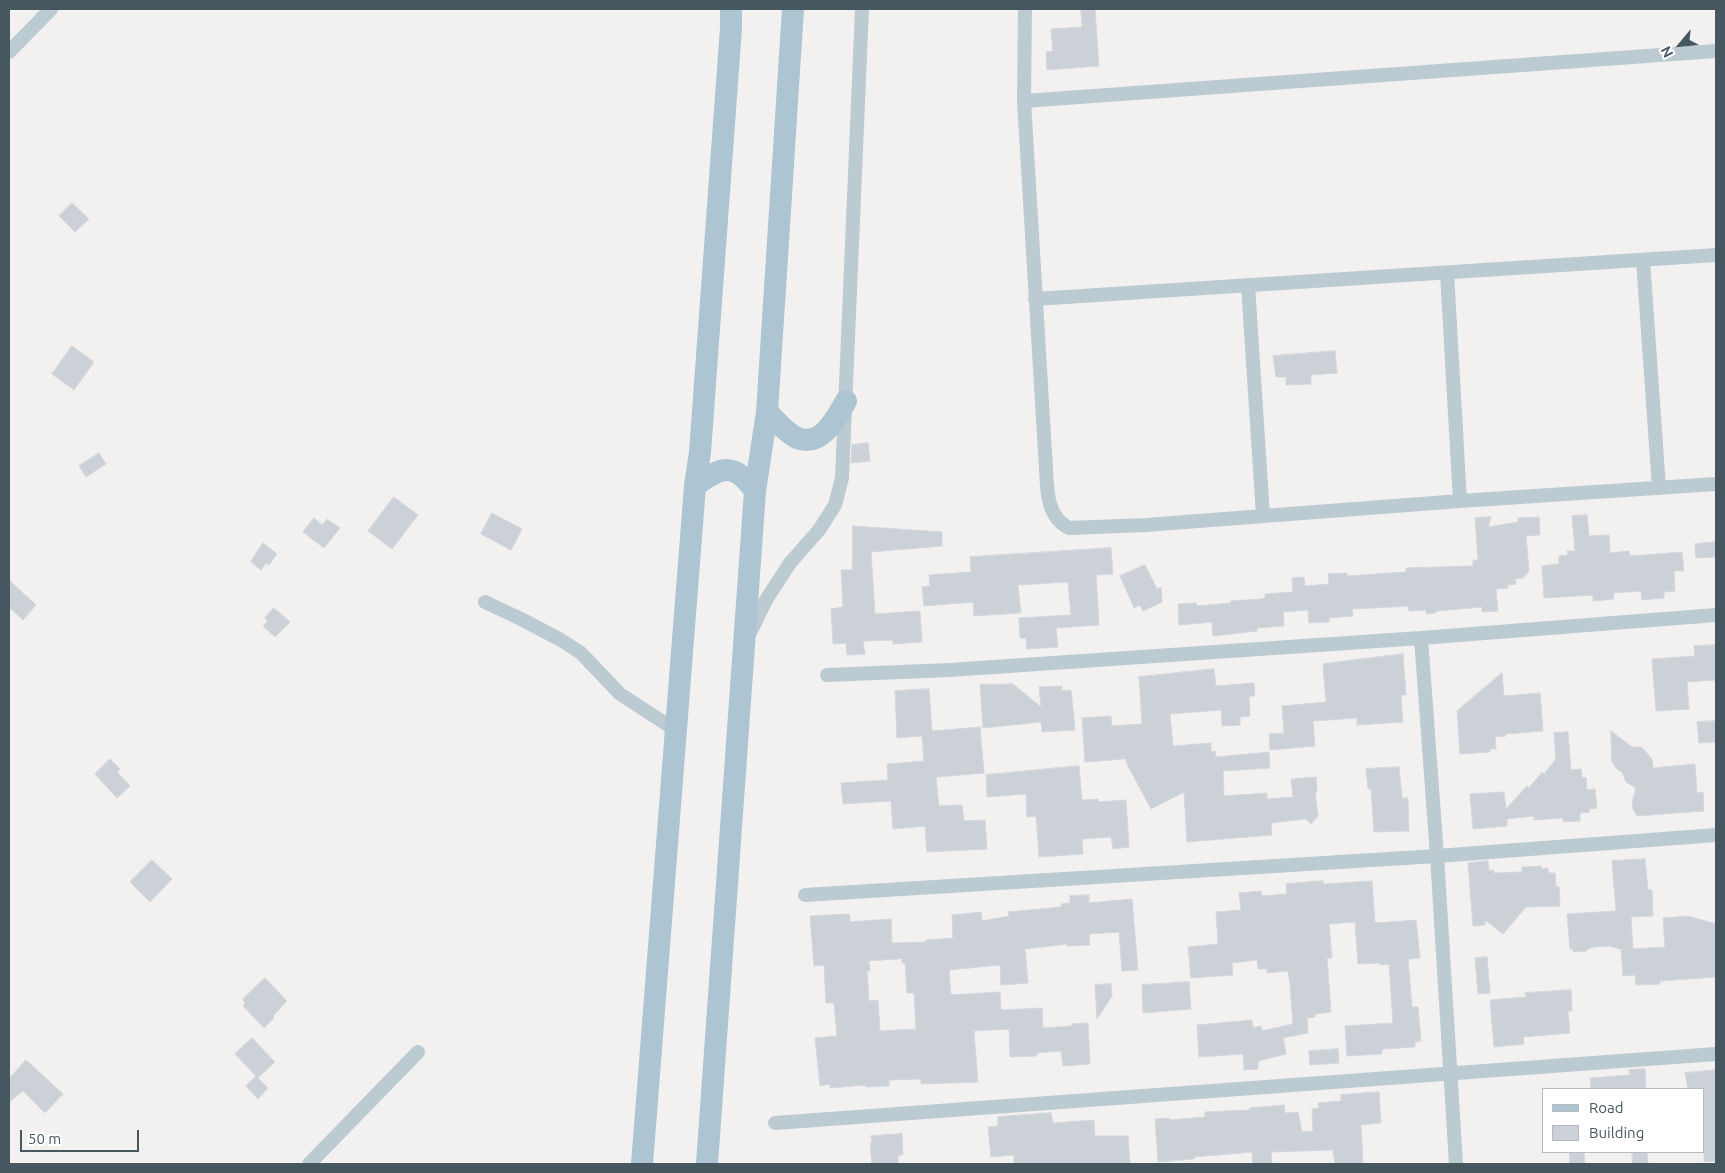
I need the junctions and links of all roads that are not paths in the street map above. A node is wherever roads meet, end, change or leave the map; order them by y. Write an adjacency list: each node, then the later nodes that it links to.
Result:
1 (51, 9): 7 (street)
2 (731, 9): 17 (main road)
3 (793, 9): 15 (main road)
4 (862, 9): 14 (street)
5 (1025, 9): 8 (street)
6 (1716, 51): 8 (street)
7 (9, 52)
8 (1024, 102): 13 (street)
9 (1716, 255): 10 (street)
10 (1643, 260): 11 (street); 18 (street)
11 (1447, 273): 12 (street); 20 (street)
12 (1248, 285): 13 (street); 21 (street)
13 (1035, 299): 21 (street)
14 (846, 402): 15 (main road); 25 (street)
15 (767, 412): 19 (main road)
16 (1716, 484): 18 (street)
17 (695, 486): 19 (main road); 27 (main road)
18 (1659, 488): 20 (street)
19 (755, 491): 25 (main road)
20 (1460, 500): 21 (street)
21 (1263, 516)
22 (485, 602): 27 (street)
23 (1716, 615): 24 (street)
24 (1421, 638): 26 (street); 29 (street)
25 (742, 649): 37 (main road)
26 (827, 675)
27 (676, 731): 36 (main road)
28 (1716, 835): 29 (street)
29 (1437, 856): 30 (street); 33 (street)
30 (805, 895)
31 (418, 1052): 35 (street)
32 (1716, 1054): 33 (street)
33 (1451, 1073): 34 (street); 38 (street)
34 (775, 1123)
35 (309, 1164)
36 (642, 1164)
37 (707, 1164)
38 (1456, 1164)

